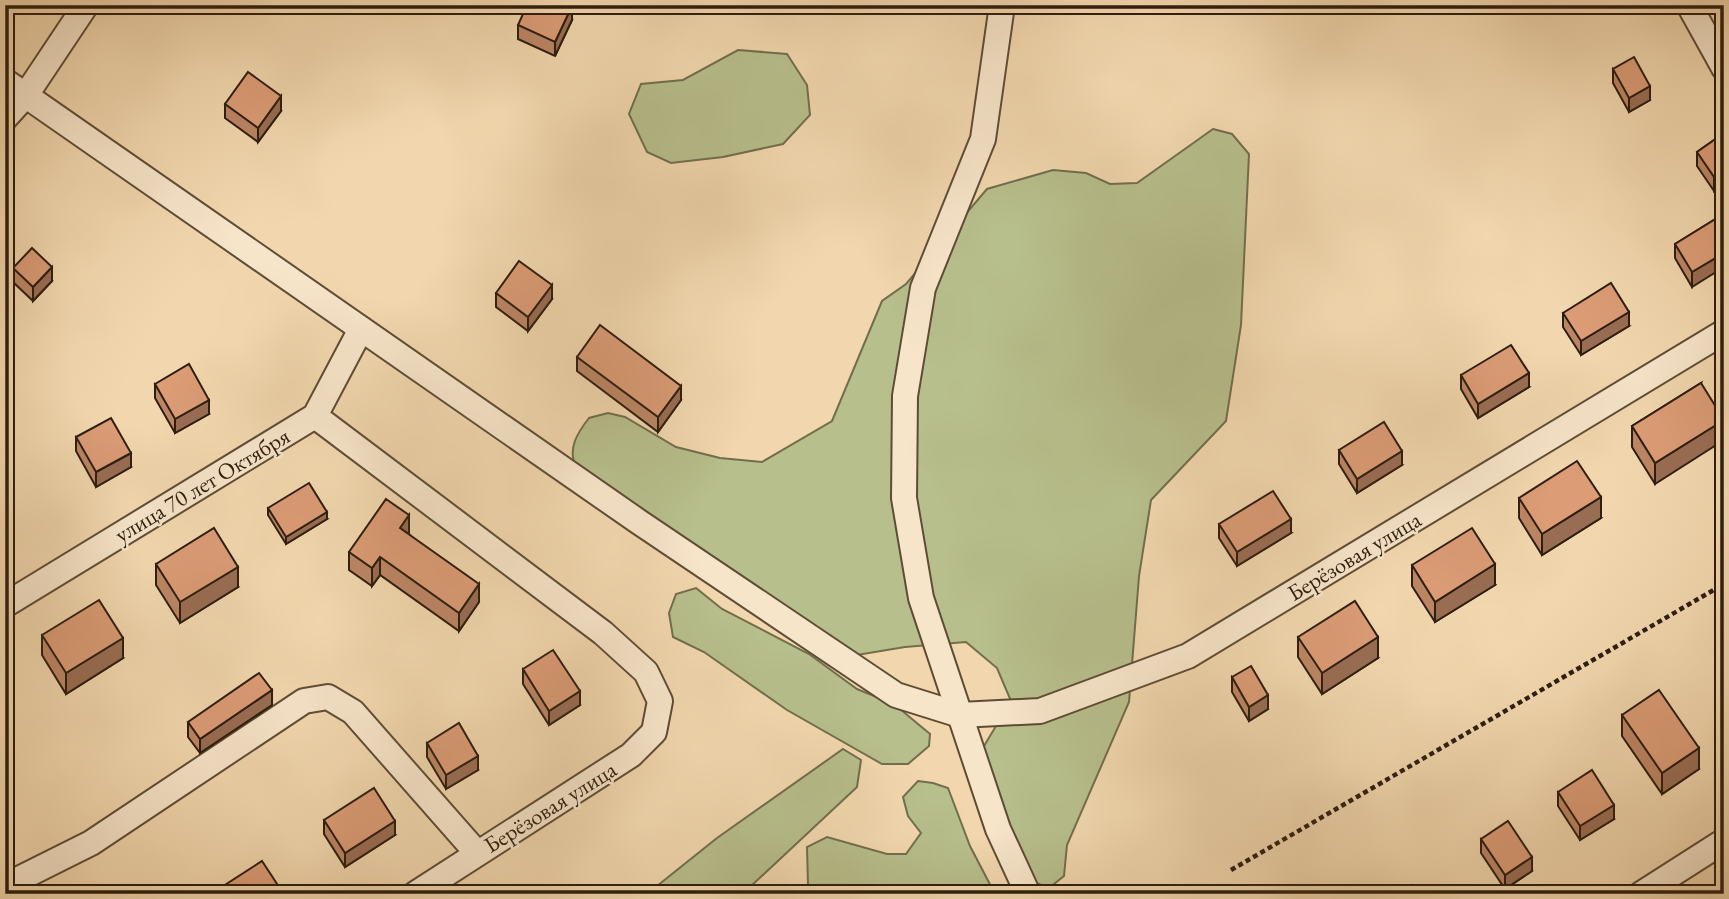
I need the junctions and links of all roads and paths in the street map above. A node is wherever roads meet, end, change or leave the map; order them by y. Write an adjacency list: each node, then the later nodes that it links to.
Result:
1 (86, 5): 6 (street)
2 (1002, 5): 13 (street)
3 (1689, 5): 4 (street)
4 (1724, 68)
5 (5, 80): 6 (street)
6 (26, 95): 7 (street); 8 (street)
7 (5, 118)
8 (361, 329): 10 (street, улица 70 лет Октября); 13 (street)
9 (1724, 332): 13 (street, Берёзовая улица)
10 (315, 416): 12 (street, улица 70 лет Октября); 15 (street, Берёзовая улица)
11 (1724, 584): 16 (path)
12 (5, 606)
13 (960, 715): 19 (street)
14 (1724, 841): 20 (street)
15 (477, 853): 17 (street); 18 (street, Берёзовая улица)
16 (1231, 870)
17 (5, 886)
18 (415, 894)
19 (1028, 894)
20 (1641, 894)

